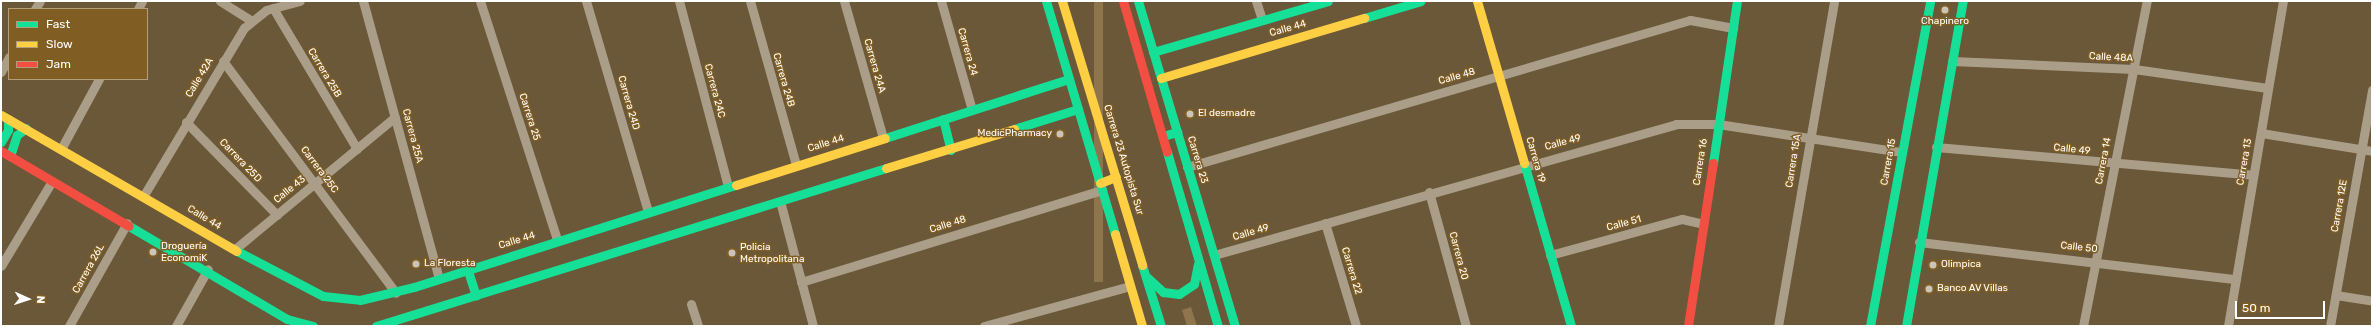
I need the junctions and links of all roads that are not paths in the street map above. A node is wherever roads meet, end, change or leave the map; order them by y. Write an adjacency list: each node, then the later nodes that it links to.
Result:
1 (220, 1): 27 (street)
2 (300, 1): 25 (street, Calle 42A)
3 (363, 1): 45 (street, Carrera 25A)
4 (480, 1): 83 (street, Carrera 25)
5 (586, 1): 78 (street, Carrera 24D)
6 (679, 1): 73 (street, Carrera 24C)
7 (750, 1): 66 (street, Carrera 24B)
8 (844, 1): 54 (street, Carrera 24A)
9 (941, 1): 43 (street, Carrera 24)
10 (1046, 1): 38 (main road)
11 (1050, 1): 26 (main road)
12 (1062, 1): 26 (main road, Carrera 23 Autopista Sur)
13 (1123, 1): 52 (main road)
14 (1138, 1): 30 (main road, Carrera 23)
15 (1256, 1): 28 (street)
16 (1328, 1): 28 (main road, Calle 44)
17 (1421, 1): 37 (main road, Calle 44)
18 (1477, 1): 36 (main road, Carrera 19)
19 (1737, 1): 29 (main road, Carrera 16)
20 (1834, 1): 53 (street, Carrera 15A)
21 (1930, 1): 63 (main road, Carrera 15)
22 (1963, 1): 33 (main road)
23 (2147, 1): 34 (street, Carrera 14)
24 (2283, 1): 40 (street, Carrera 13)
25 (273, 8): 27 (street, Calle 42A); 58 (street, Carrera 25B)
26 (1067, 17): 70 (main road, Carrera 23 Autopista Sur)
27 (251, 20): 32 (street, Calle 42A)
28 (1262, 20): 30 (main road, Calle 44)
29 (1733, 28): 36 (street, Calle 48); 48 (main road, Carrera 16)
30 (1153, 52): 37 (main road, Carrera 23)
31 (8, 59): 35 (street)
32 (223, 61): 47 (street, Calle 42A); 72 (street, Carrera 25C)
33 (1952, 61): 34 (street, Calle 48A); 56 (main road)
34 (2134, 69): 40 (street, Calle 48A); 67 (street, Carrera 14)
35 (1, 72)
36 (1499, 76): 65 (main road, Carrera 19); 68 (street, Calle 48)
37 (1161, 78): 50 (main road, Carrera 23)
38 (1069, 79): 42 (main road); 43 (main road, Calle 44)
39 (98, 80): 57 (street)
40 (2268, 88): 51 (street, Carrera 13)
41 (2372, 90): 59 (street, Carrera 12E)
42 (1078, 109): 60 (main road); 74 (main road)
43 (972, 110): 46 (main road, Calle 44)
44 (5, 117): 49 (main road, Calle 44); 55 (main road)
45 (395, 118): 58 (street, Calle 43); 94 (street, Carrera 25A)
46 (943, 119): 54 (main road, Calle 44); 60 (main road)
47 (186, 122): 76 (street, Calle 42A); 79 (street, Carrera 25D)
48 (1718, 124): 53 (street, Calle 49); 65 (street, Calle 49); 82 (main road, Carrera 16)
49 (26, 128): 57 (main road, Calle 44); 64 (main road)
50 (1177, 132): 52 (main road); 68 (main road, Carrera 23)
51 (2261, 133): 59 (street); 69 (street, Carrera 13)
52 (1162, 136): 86 (main road)
53 (1809, 137): 63 (street, Calle 49); 120 (street, Carrera 15A)
54 (883, 138): 66 (main road, Calle 44)
55 (1, 142)
56 (1936, 147): 67 (street, Calle 49); 84 (main road)
57 (61, 148): 76 (main road, Calle 44)
58 (357, 149): 72 (street, Calle 43)
59 (2362, 149): 62 (street); 99 (street, Carrera 12E)
60 (951, 150): 77 (main road)
61 (1, 151): 64 (main road)
62 (2372, 151)
63 (1902, 152): 121 (main road, Carrera 15)
64 (10, 156): 71 (main road)
65 (1524, 164): 75 (street, Calle 49); 88 (main road, Carrera 19)
66 (796, 165): 73 (main road, Calle 44)
67 (2115, 165): 69 (street, Calle 49); 89 (street, Carrera 14)
68 (1188, 167): 87 (main road, Carrera 23)
69 (2254, 175): 95 (street, Carrera 13)
70 (1116, 176): 74 (main road); 93 (main road, Carrera 23 Autopista Sur)
71 (52, 181): 80 (main road); 90 (street)
72 (315, 184): 79 (street, Calle 43); 98 (street, Carrera 25C)
73 (728, 186): 78 (main road, Calle 44)
74 (1101, 186): 96 (street, Calle 48); 97 (main road)
75 (1429, 192): 81 (street, Calle 49); 117 (street, Carrera 20)
76 (144, 195): 85 (main road, Calle 44)
77 (780, 201): 96 (street); 100 (main road)
78 (648, 212): 83 (main road, Calle 44)
79 (277, 215): 85 (street, Calle 43)
80 (127, 223): 92 (main road); 105 (street, Carrera 26L)
81 (1326, 223): 87 (street, Calle 49); 116 (street, Carrera 22)
82 (1703, 224): 88 (street, Calle 51); 119 (main road, Carrera 16)
83 (556, 240): 91 (main road, Calle 44)
84 (1919, 242): 89 (street, Calle 50); 122 (main road)
85 (235, 249): 98 (main road, Calle 44)
86 (1197, 255): 93 (main road); 114 (main road)
87 (1214, 255): 115 (main road, Carrera 23)
88 (1550, 255): 118 (main road, Carrera 19)
89 (2096, 261): 95 (street, Calle 50); 123 (street, Carrera 14)
90 (1, 266)
91 (467, 268): 94 (main road, Calle 44); 100 (main road)
92 (208, 269): 103 (main road); 106 (street)
93 (1145, 272): 113 (main road, Carrera 23 Autopista Sur)
94 (439, 278): 98 (main road, Calle 44)
95 (2236, 279): 124 (street, Carrera 13)
96 (801, 282): 110 (street)
97 (1130, 286): 104 (street); 112 (main road)
98 (396, 293)
99 (2336, 295): 101 (street); 125 (street, Carrera 12E)
100 (476, 296): 108 (main road)
101 (2372, 300)
102 (691, 304): 109 (street)
103 (285, 322): 107 (main road)
104 (1017, 322): 111 (street)
105 (69, 326)
106 (176, 326)
107 (311, 326)
108 (376, 326)
109 (698, 326)
110 (813, 326)
111 (984, 326)
112 (1142, 326)
113 (1161, 326)
114 (1218, 326)
115 (1235, 326)
116 (1356, 326)
117 (1466, 326)
118 (1571, 326)
119 (1688, 326)
120 (1778, 326)
121 (1870, 326)
122 (1906, 326)
123 (2083, 326)
124 (2228, 326)
125 (2330, 326)

